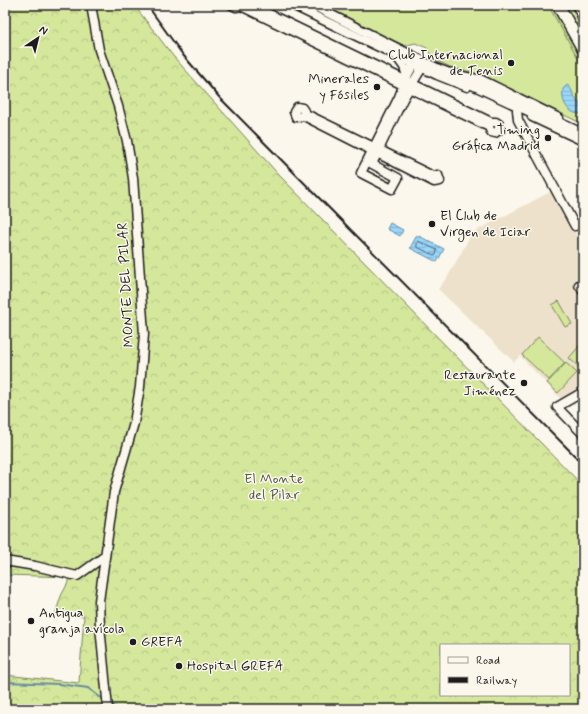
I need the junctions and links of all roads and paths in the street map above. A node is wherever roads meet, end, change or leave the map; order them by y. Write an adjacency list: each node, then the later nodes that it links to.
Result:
1 (91, 5): 27 (street, MONTE DEL PILAR)
2 (232, 5): 18 (street)
3 (251, 5): 18 (street)
4 (292, 5): 11 (street)
5 (306, 5): 11 (street)
6 (312, 5): 15 (street)
7 (558, 5): 13 (highway)
8 (565, 5): 12 (highway)
9 (578, 5): 10 (highway)
10 (583, 15)
11 (329, 23): 14 (street)
12 (583, 38)
13 (583, 49)
14 (395, 54): 15 (street); 18 (street)
15 (417, 62): 16 (street); 17 (street); 18 (street)
16 (437, 75): 17 (street); 18 (street)
17 (455, 78): 19 (street); 20 (street); 21 (highway)
18 (409, 82): 18 (street); 23 (street)
19 (517, 110): 22 (street); 24 (street)
20 (583, 130)
21 (583, 135)
22 (583, 141)
23 (376, 150): 23 (street); 23 (street); 23 (street)
24 (583, 221)
25 (583, 392): 26 (street)
26 (583, 434)
27 (105, 556): 28 (street); 29 (street, MONTE DEL PILAR)
28 (5, 561)
29 (108, 708)

